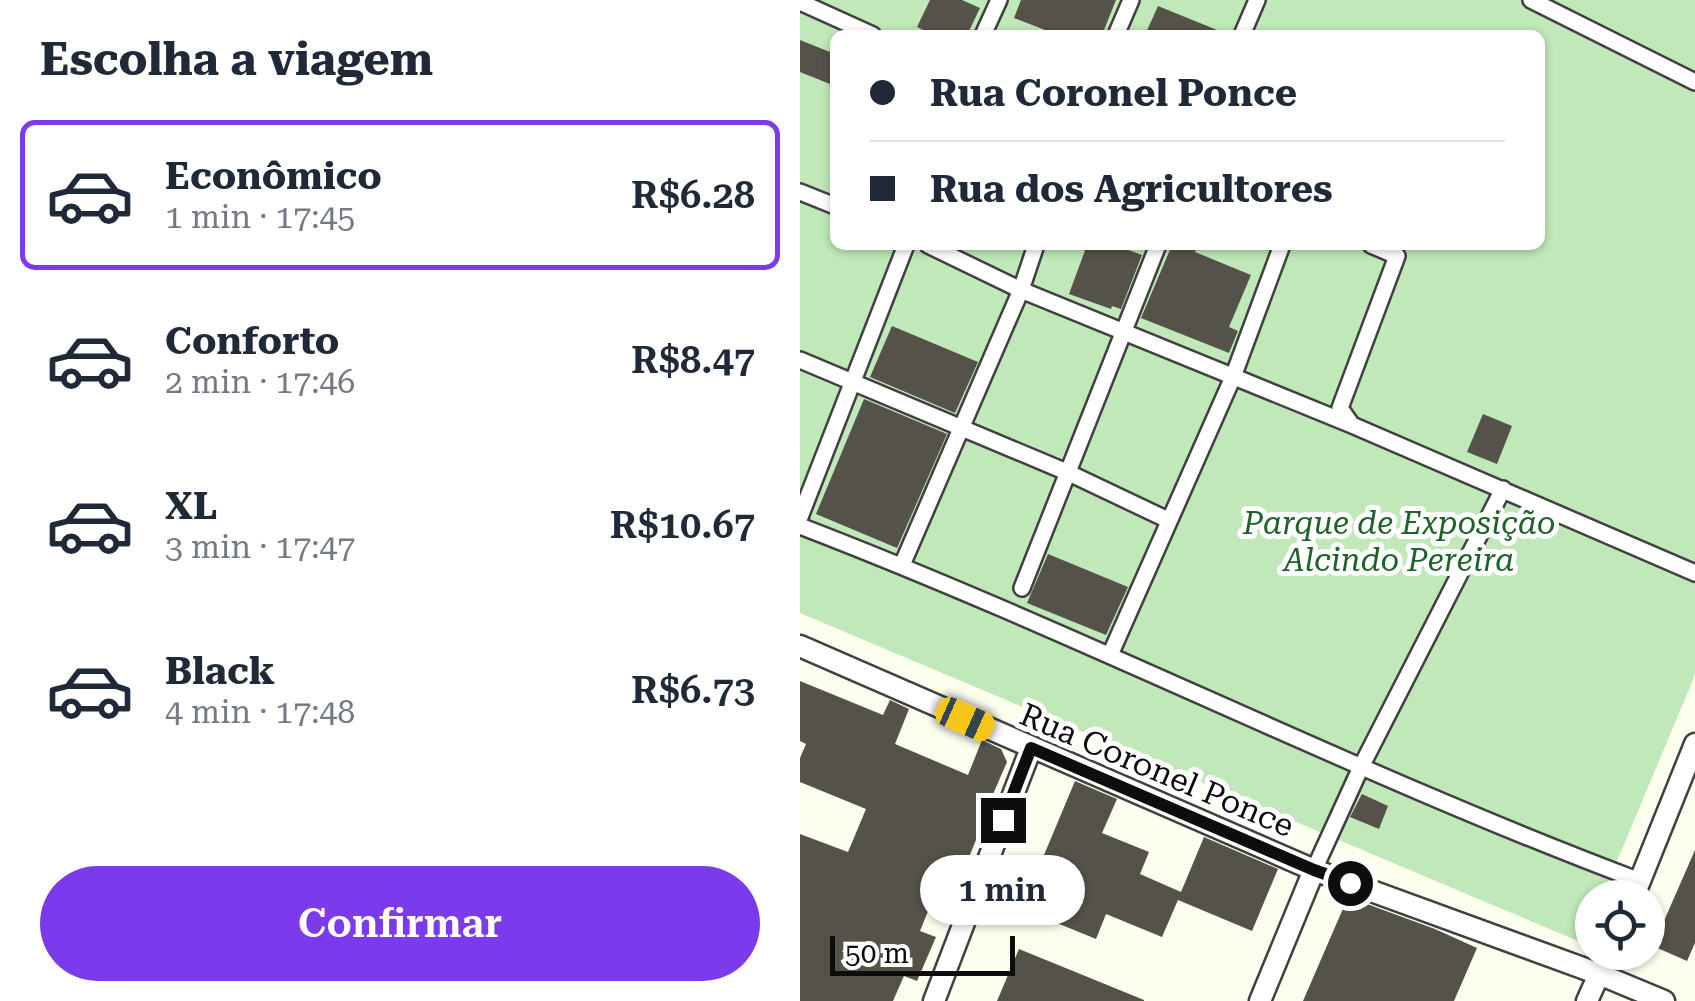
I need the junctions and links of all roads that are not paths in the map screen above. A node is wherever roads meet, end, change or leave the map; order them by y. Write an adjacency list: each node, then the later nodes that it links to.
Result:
1 (999, 0): 7 (street)
2 (1131, 0): 8 (street)
3 (1257, 0): 9 (street)
4 (1531, 0): 10 (street)
5 (800, 2): 6 (street)
6 (861, 30)
7 (986, 30)
8 (1118, 30)
9 (1244, 30)
10 (1695, 82)
11 (800, 192): 12 (street)
12 (830, 204)
13 (904, 250): 23 (street)
14 (938, 250): 19 (street)
15 (1034, 250): 19 (street)
16 (1156, 250): 20 (street)
17 (1280, 250): 22 (street)
18 (1383, 250): 24 (street)
19 (1021, 290): 20 (street); 25 (street)
20 (1124, 332): 22 (street); 26 (street)
21 (800, 360): 23 (street)
22 (1232, 376): 24 (street); 29 (street)
23 (854, 384): 25 (street); 28 (street)
24 (1352, 425): 27 (street)
25 (963, 428): 26 (street); 31 (street)
26 (1069, 473): 29 (street); 33 (street)
27 (1503, 489): 32 (street); 38 (street)
28 (800, 517)
29 (1168, 520): 35 (street)
30 (800, 526): 31 (street)
31 (902, 566): 35 (street)
32 (1695, 573)
33 (1022, 588)
34 (800, 646): 37 (street, Rua Coronel Ponce)
35 (1110, 654): 38 (street)
36 (1695, 744): 41 (street)
37 (1031, 748): 39 (street, Rua Coronel Ponce); 44 (street)
38 (1361, 767): 39 (street); 40 (street)
39 (1314, 870): 43 (street, Rua Coronel Ponce); 45 (street)
40 (1616, 880)
41 (1640, 880)
42 (1601, 970): 43 (street)
43 (1599, 974): 46 (street); 47 (street, Rua Coronel Ponce)
44 (934, 1001)
45 (1260, 1001)
46 (1587, 1001)
47 (1664, 1001)

